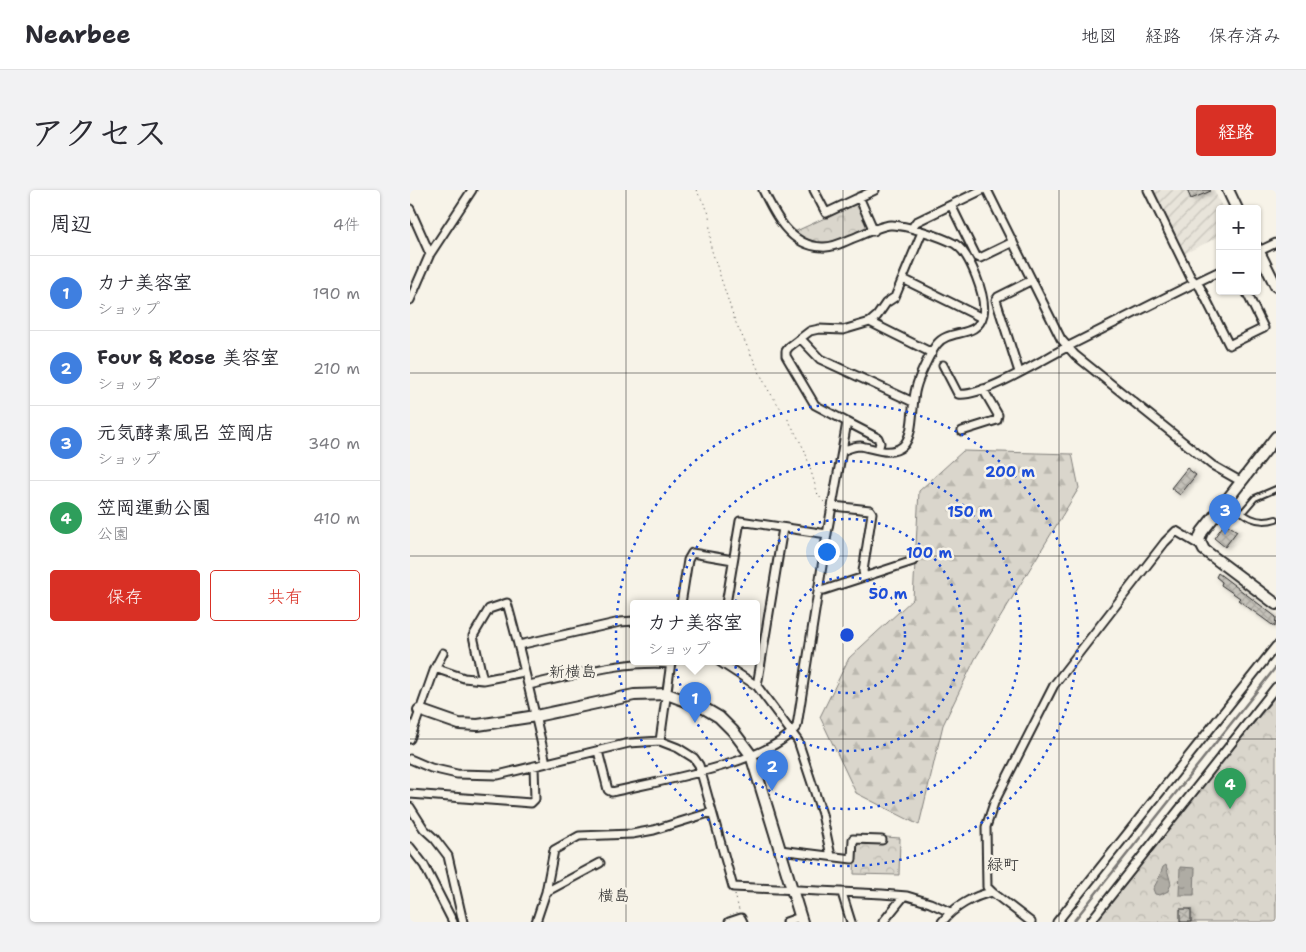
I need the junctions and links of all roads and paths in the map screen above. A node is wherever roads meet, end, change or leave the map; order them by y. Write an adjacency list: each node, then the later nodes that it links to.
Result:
1 (472, 190): 20 (street)
2 (696, 190): 48 (path)
3 (763, 190): 15 (street)
4 (814, 190): 10 (street)
5 (875, 190): 10 (street)
6 (982, 190): 11 (street)
7 (987, 190): 17 (street)
8 (1148, 190): 27 (street)
9 (1228, 190): 12 (street)
10 (859, 198): 15 (street)
11 (951, 205): 14 (street); 17 (street)
12 (1236, 205)
13 (410, 210): 20 (street)
14 (912, 228): 15 (street); 16 (street)
15 (874, 231)
16 (922, 232): 25 (street); 31 (street)
17 (1013, 242): 26 (street)
18 (1276, 243): 19 (street)
19 (1261, 249)
20 (430, 254): 23 (street)
21 (1261, 256): 28 (street)
22 (1216, 273): 27 (street)
23 (420, 276): 24 (street); 30 (street)
24 (410, 278)
25 (903, 279): 31 (street); 32 (street)
26 (1032, 280): 34 (street); 37 (street)
27 (1195, 283): 29 (street); 34 (street)
28 (1276, 286)
29 (1248, 295)
30 (410, 300)
31 (982, 318): 35 (street)
32 (870, 322): 33 (street); 35 (street)
33 (801, 339): 39 (street); 40 (street)
34 (1067, 347): 37 (street); 45 (street)
35 (932, 353): 39 (street)
36 (943, 365): 38 (street)
37 (1019, 372): 38 (street)
38 (983, 389): 41 (street)
39 (913, 402): 43 (street)
40 (847, 422): 43 (street); 44 (street)
41 (962, 431)
42 (1276, 437): 45 (street)
43 (878, 450): 44 (street)
44 (842, 451): 48 (street)
45 (1242, 482): 47 (street)
46 (1276, 490): 49 (lane)
47 (1227, 500): 49 (lane); 53 (street)
48 (833, 506): 52 (street); 56 (street)
49 (1242, 513): 50 (lane)
50 (1276, 519)
51 (783, 528): 52 (street); 55 (street); 72 (street)
52 (827, 534): 57 (street)
53 (1200, 546): 60 (street); 97 (street)
54 (913, 554): 56 (street)
55 (732, 560): 58 (street); 59 (street)
56 (864, 576): 57 (street)
57 (819, 590): 77 (street)
58 (682, 600)
59 (727, 600)
60 (1276, 604)
61 (630, 621): 62 (street)
62 (519, 645): 69 (street); 70 (street)
63 (1276, 646): 112 (street)
64 (443, 653): 68 (street)
65 (630, 664): 71 (street)
66 (671, 665): 74 (street)
67 (725, 665): 72 (street)
68 (435, 668): 70 (street); 75 (street)
69 (524, 672): 70 (street); 71 (street)
70 (483, 680)
71 (529, 685): 76 (street)
72 (758, 686): 77 (street)
73 (1276, 687): 113 (street)
74 (667, 694): 76 (street); 79 (street); 81 (street)
75 (414, 709): 76 (street); 78 (street)
76 (536, 716): 83 (street)
77 (792, 733): 81 (street); 92 (street)
78 (410, 740)
79 (660, 742): 80 (street); 85 (street)
80 (598, 751): 83 (street); 85 (street)
81 (751, 755): 85 (street); 91 (street)
82 (410, 759): 84 (street)
83 (546, 763): 84 (street)
84 (534, 766): 86 (street)
85 (700, 772): 88 (street)
86 (410, 794)
87 (410, 807): 104 (street)
88 (712, 812): 94 (street); 96 (street)
89 (882, 840): 92 (street)
90 (410, 847): 103 (street)
91 (780, 850): 92 (street); 95 (street)
92 (831, 856)
93 (600, 863): 96 (street)
94 (733, 887): 95 (street); 101 (path)
95 (793, 890): 98 (street); 102 (street)
96 (546, 892): 105 (street)
97 (992, 892): 100 (street); 111 (street)
98 (842, 893): 99 (street); 108 (street)
99 (904, 896): 100 (street); 109 (street)
100 (950, 912): 110 (street)
101 (742, 920): 106 (street)
102 (801, 920): 107 (street)
103 (453, 922)
104 (463, 922)
105 (536, 922)
106 (729, 922)
107 (786, 922)
108 (851, 922)
109 (883, 922)
110 (942, 922)
111 (1031, 922)
112 (1057, 922)
113 (1090, 922)

